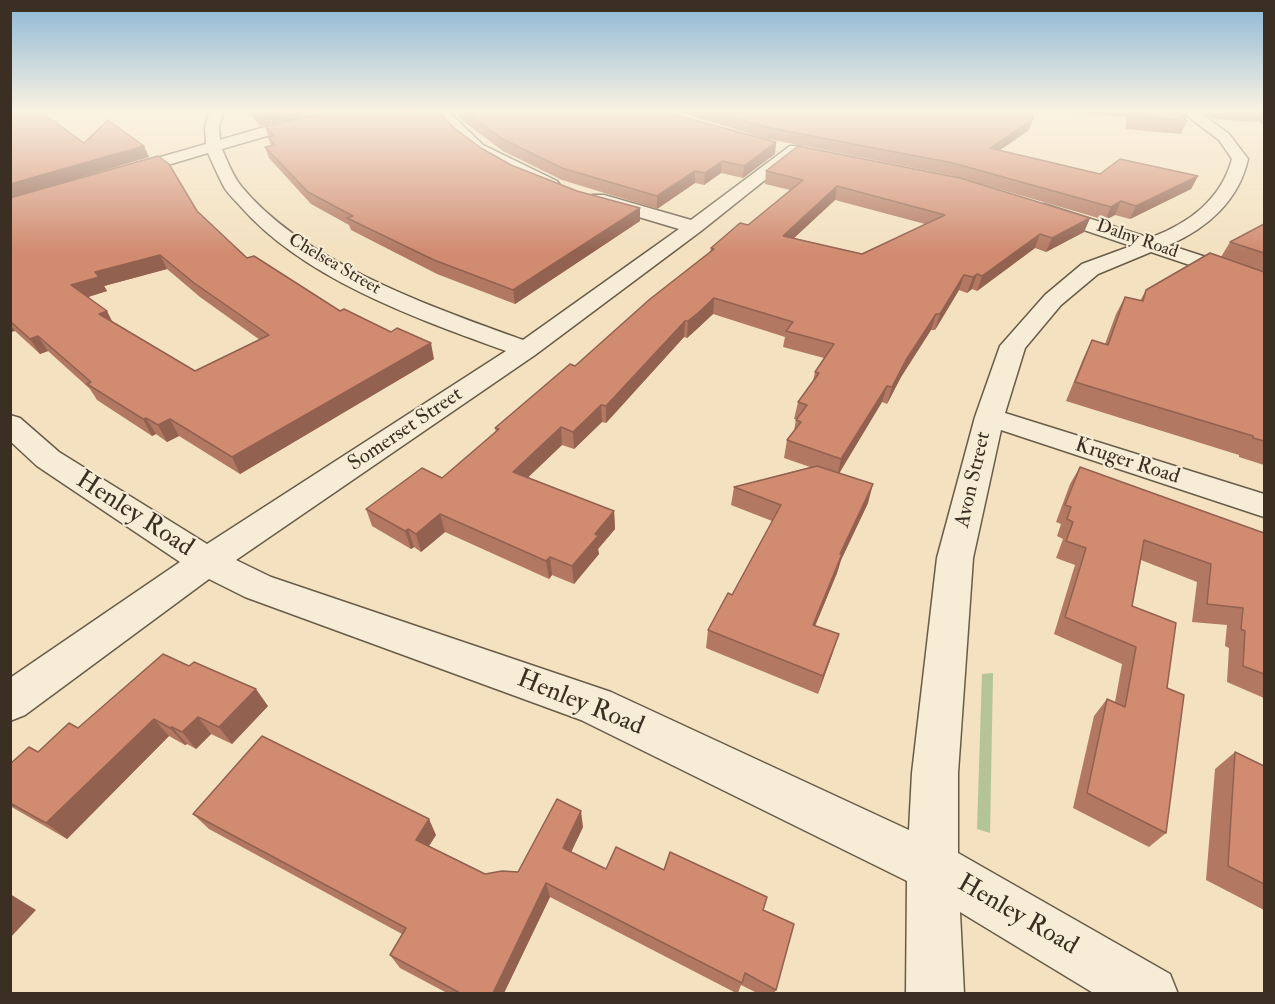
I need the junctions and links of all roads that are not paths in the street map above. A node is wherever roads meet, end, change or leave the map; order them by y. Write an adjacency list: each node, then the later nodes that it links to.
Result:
1 (175, 158): 6 (street)
2 (216, 158): 13 (street, Chelsea Street)
3 (497, 158): 7 (street)
4 (779, 158): 10 (street, Somerset Street)
5 (1239, 158): 11 (street, Avon Street)
6 (110, 178)
7 (562, 189)
8 (583, 195): 10 (street)
9 (1030, 206): 11 (street, Dalny Road)
10 (694, 227): 13 (street, Somerset Street)
11 (1152, 245): 12 (street, Dalny Road); 14 (street, Avon Street)
12 (1264, 283)
13 (526, 350): 17 (street, Somerset Street)
14 (989, 417): 16 (street, Kruger Road); 19 (street, Avon Street)
15 (10, 424): 17 (street, Henley Road)
16 (1264, 506)
17 (207, 562): 18 (street, Somerset Street); 19 (street, Henley Road)
18 (10, 702)
19 (933, 867): 20 (street, Avon Street); 21 (street, Henley Road)
20 (935, 993)
21 (1150, 993)

